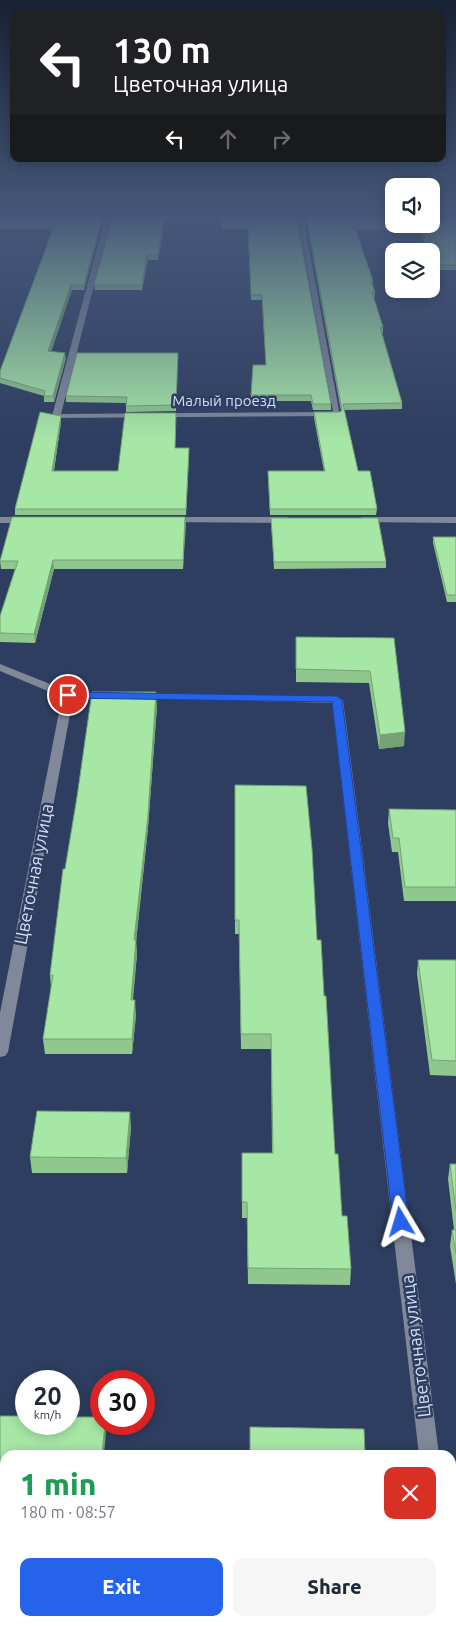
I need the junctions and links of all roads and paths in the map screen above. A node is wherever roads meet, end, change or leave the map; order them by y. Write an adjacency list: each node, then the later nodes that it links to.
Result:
1 (89, 291): 2 (street, Малый проезд)
2 (314, 291)
3 (0, 520): 4 (street)
4 (40, 520)
5 (159, 520): 6 (street)
6 (297, 520)
7 (347, 520): 8 (street)
8 (456, 520)
9 (0, 667): 10 (street, Цветочная улица)
10 (68, 695): 11 (street, Цветочная улица); 12 (street, Цветочная улица)
11 (0, 1052)
12 (428, 1450)

